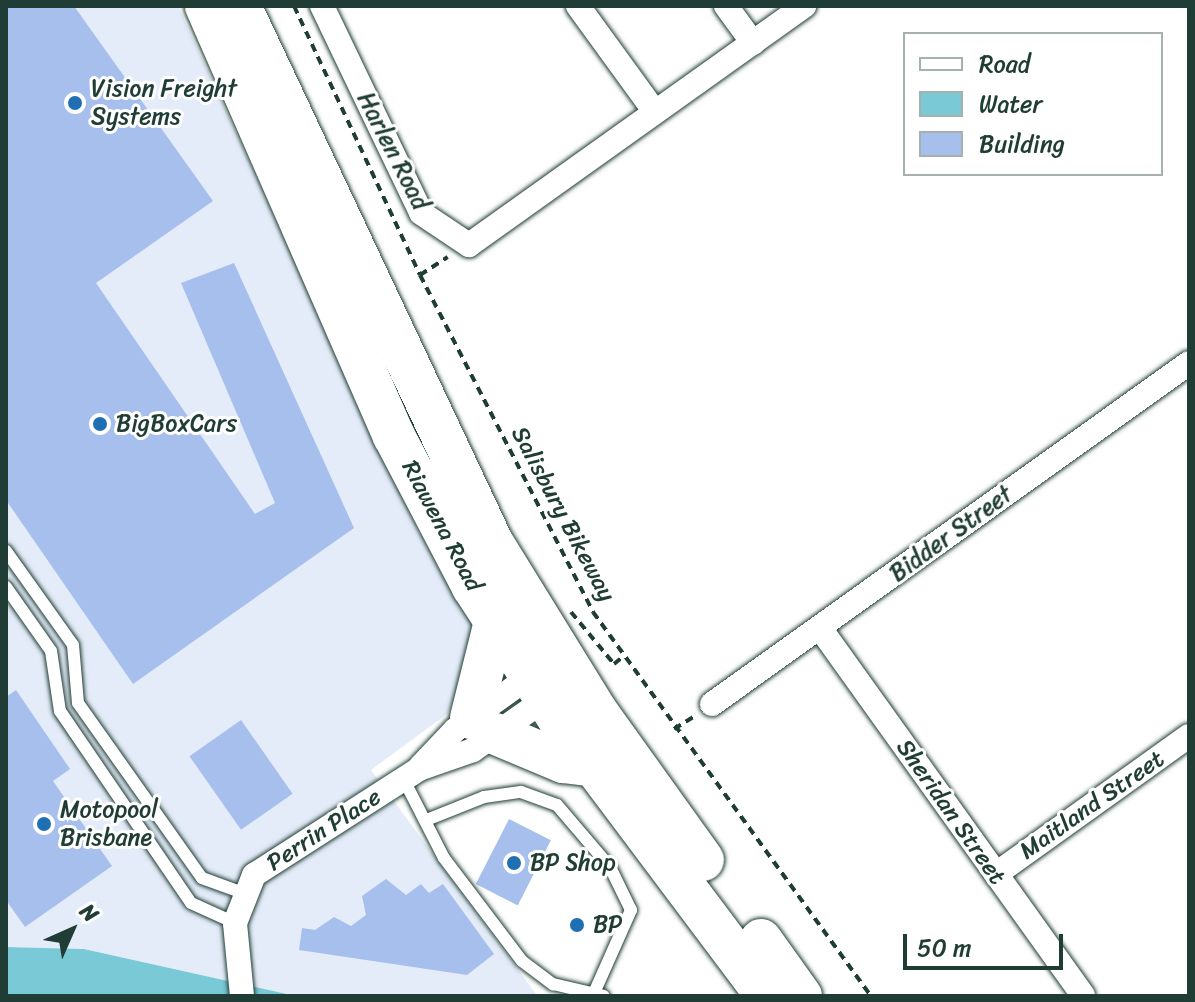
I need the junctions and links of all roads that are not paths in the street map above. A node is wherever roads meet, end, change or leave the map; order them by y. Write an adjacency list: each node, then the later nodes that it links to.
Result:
1 (206, 6): 12 (highway, Riawena Road)
2 (240, 6): 14 (highway, Riawena Road)
3 (322, 6): 8 (street, Harlen Road)
4 (578, 6): 8 (street)
5 (726, 6): 7 (street)
6 (804, 6): 7 (street)
7 (753, 43): 8 (street)
8 (655, 112)
9 (1189, 363): 13 (street, Bidder Street)
10 (6, 551): 22 (lane)
11 (6, 587): 23 (lane)
12 (495, 622): 14 (highway, Riawena Road); 16 (highway)
13 (820, 628): 15 (street, Bidder Street); 21 (street, Sheridan Street)
14 (556, 668): 16 (street, Perrin Place); 18 (highway, Riawena Road); 27 (highway, Riawena Road)
15 (712, 704)
16 (484, 726): 18 (highway); 19 (street, Perrin Place)
17 (1189, 736): 21 (street, Maitland Street)
18 (594, 766): 26 (highway, Riawena Road)
19 (411, 773): 20 (lane); 22 (street, Perrin Place)
20 (429, 819): 24 (lane); 24 (lane)
21 (996, 874): 28 (street, Sheridan Street)
22 (246, 894): 23 (street, Perrin Place)
23 (235, 923): 25 (street, Perrin Place)
24 (599, 994)
25 (242, 996)
26 (767, 996)
27 (801, 996)
28 (1083, 996)

